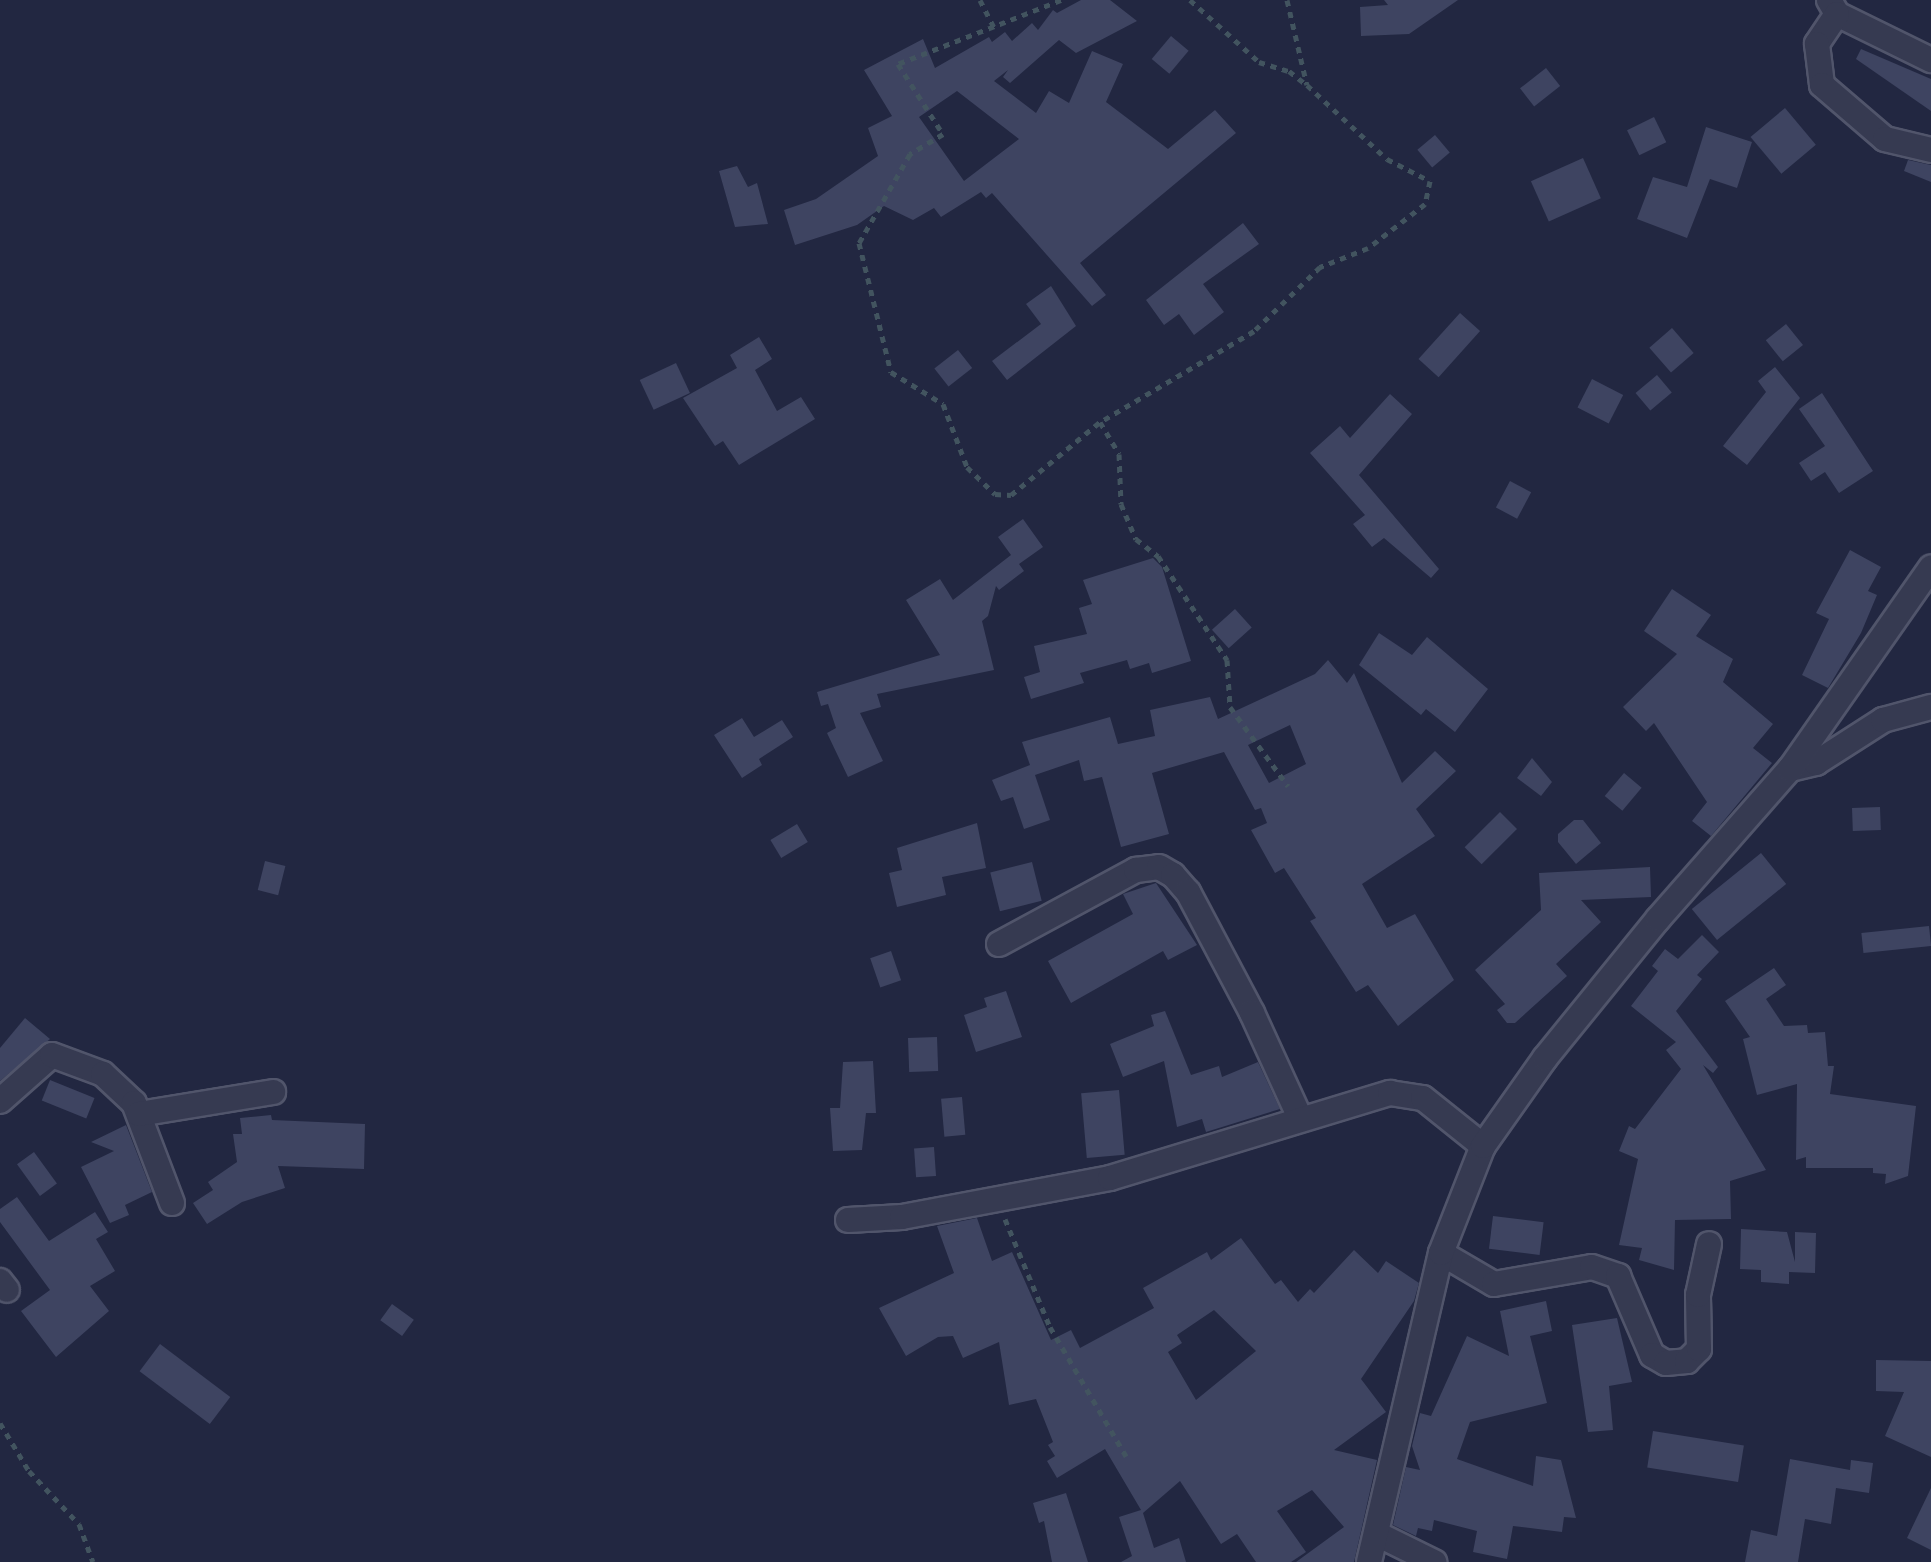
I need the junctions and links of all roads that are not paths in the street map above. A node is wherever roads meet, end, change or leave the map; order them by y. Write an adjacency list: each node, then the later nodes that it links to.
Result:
1 (1833, 7): 2 (street); 3 (street)
2 (1931, 60)
3 (1931, 150)
4 (1931, 568): 6 (street)
5 (1931, 707): 6 (street)
6 (1790, 769): 12 (street)
7 (999, 944): 11 (street)
8 (273, 1092): 10 (street)
9 (0, 1101): 10 (street)
10 (139, 1114): 13 (street)
11 (1300, 1118): 12 (street); 14 (street)
12 (1483, 1146): 16 (street)
13 (172, 1203)
14 (848, 1220)
15 (1709, 1244): 16 (street)
16 (1441, 1253): 17 (street)
17 (1377, 1534): 18 (street); 19 (street)
18 (1369, 1562)
19 (1434, 1562)

